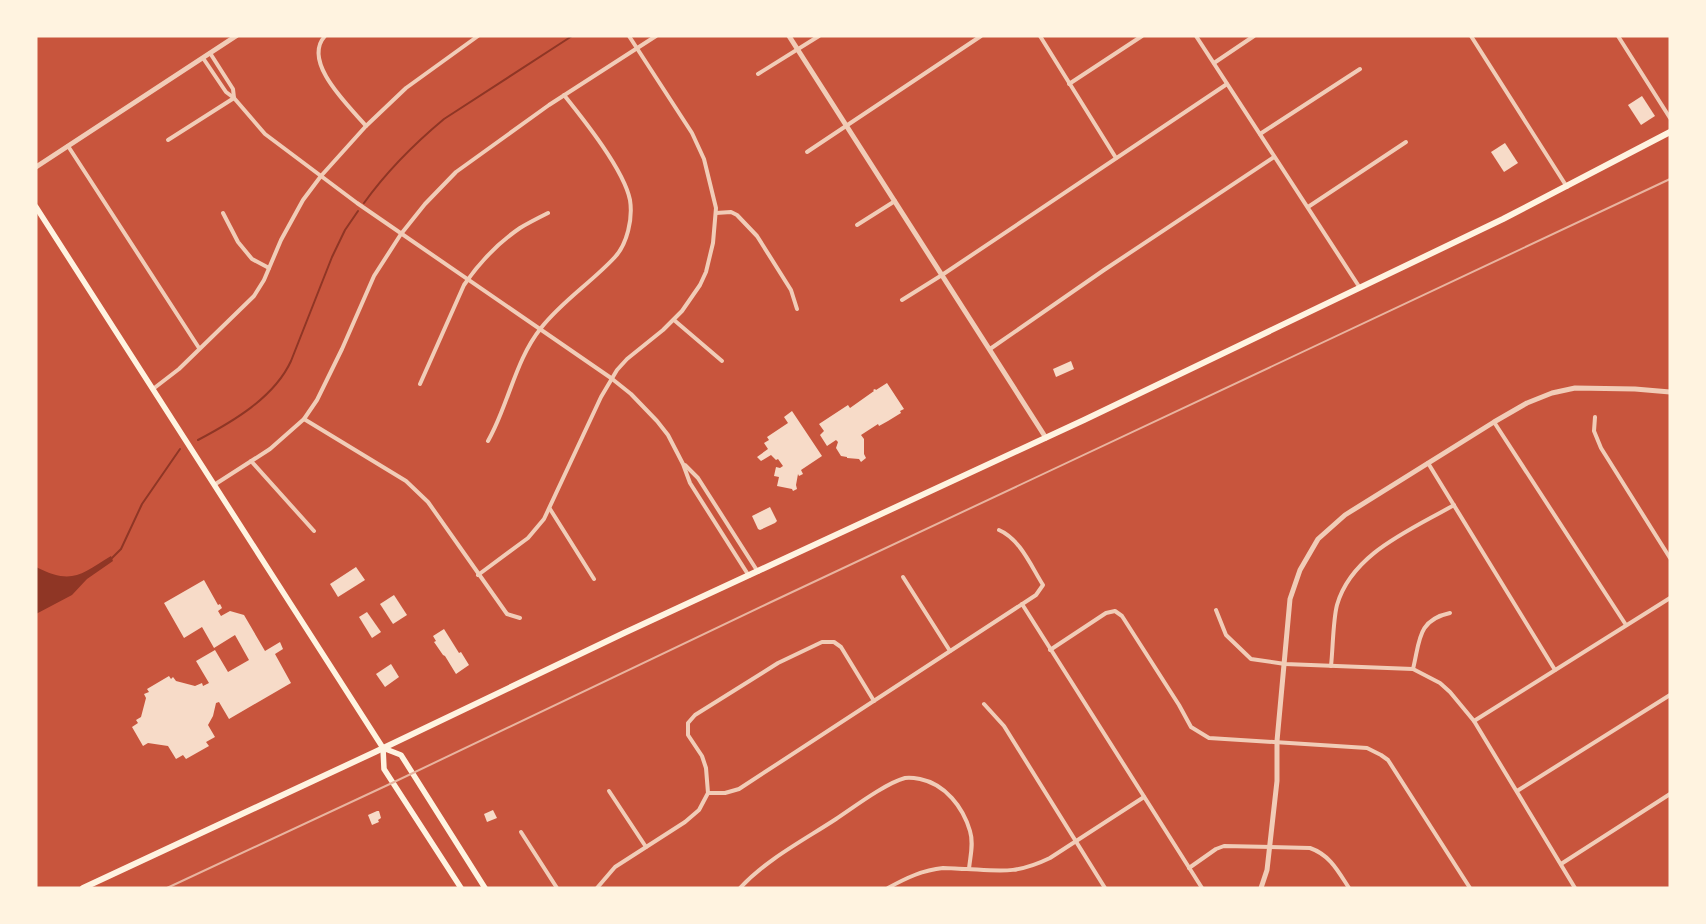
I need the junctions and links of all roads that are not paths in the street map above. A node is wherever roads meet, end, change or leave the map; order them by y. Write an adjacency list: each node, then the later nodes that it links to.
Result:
1 (236, 36): 17 (street)
2 (325, 36): 28 (street)
3 (478, 36): 28 (street)
4 (628, 36): 15 (street)
5 (656, 36): 15 (street)
6 (789, 36): 16 (street)
7 (819, 36): 16 (street)
8 (981, 36): 27 (street)
9 (1040, 36): 22 (street)
10 (1142, 36): 22 (street)
11 (1196, 36): 19 (street)
12 (1254, 36): 19 (street)
13 (1471, 36): 39 (street)
14 (1618, 36): 26 (street)
15 (636, 49): 24 (street); 45 (street)
16 (798, 49): 21 (street); 27 (street)
17 (210, 53): 18 (street); 25 (street)
18 (203, 58): 25 (street); 33 (street)
19 (1214, 63): 23 (street)
20 (1360, 69): 30 (street)
21 (758, 74)
22 (1070, 84): 36 (street)
23 (1227, 84): 30 (street); 36 (street)
24 (564, 95): 47 (street); 55 (street)
25 (234, 98): 31 (street); 38 (street)
26 (1670, 118)
27 (846, 125): 34 (street); 40 (street)
28 (366, 126): 38 (street)
29 (1670, 132): 39 (main road)
30 (1260, 134): 35 (street)
31 (168, 140)
32 (1406, 142): 41 (street)
33 (68, 146): 37 (street); 56 (street)
34 (807, 152)
35 (1274, 157): 41 (street); 57 (street)
36 (1116, 158): 49 (street)
37 (36, 167)
38 (321, 176): 47 (street); 48 (street)
39 (1567, 187): 51 (main road)
40 (895, 201): 46 (street); 49 (street)
41 (1308, 207): 51 (street)
42 (36, 208): 61 (main road)
43 (223, 213): 48 (street)
44 (548, 213): 50 (street)
45 (716, 213): 53 (street); 54 (street)
46 (857, 226)
47 (402, 234): 50 (street); 64 (street)
48 (269, 268): 56 (street)
49 (942, 275): 52 (street); 57 (street)
50 (468, 280): 55 (street); 60 (street)
51 (1360, 288): 66 (main road)
52 (902, 300)
53 (797, 308)
54 (674, 320): 58 (street); 59 (street)
55 (540, 329): 59 (street); 67 (street)
56 (199, 348): 61 (street)
57 (990, 349): 66 (street)
58 (722, 361)
59 (611, 378): 70 (street); 73 (street)
60 (420, 384)
61 (153, 389): 71 (main road)
62 (1670, 392): 65 (street)
63 (1594, 417): 78 (street)
64 (304, 419): 68 (street); 80 (street)
65 (1494, 422): 69 (street); 89 (street)
66 (1046, 438): 79 (main road)
67 (488, 441)
68 (251, 461): 71 (street); 76 (street)
69 (1428, 462): 72 (street); 92 (street)
70 (683, 464): 74 (street); 75 (street)
71 (214, 485): 101 (main road)
72 (1454, 505): 93 (street); 95 (street)
73 (550, 509): 80 (street); 83 (street)
74 (720, 513): 75 (street); 79 (street)
75 (712, 518): 81 (street)
76 (314, 530)
77 (999, 530): 85 (street)
78 (1670, 558)
79 (758, 572): 81 (main road)
80 (478, 574): 88 (street)
81 (748, 576): 101 (main road)
82 (903, 577): 91 (street)
83 (594, 579)
84 (1670, 598): 89 (street)
85 (1022, 604): 90 (street); 91 (street)
86 (1216, 610): 92 (street)
87 (1450, 613): 94 (street)
88 (520, 618)
89 (1626, 625): 95 (street)
90 (1050, 650): 100 (street); 106 (street)
91 (950, 651): 97 (street)
92 (1285, 664): 93 (street); 100 (street)
93 (1331, 666): 94 (street)
94 (1413, 669): 99 (street)
95 (1555, 670): 99 (street)
96 (1670, 695): 103 (street)
97 (874, 701): 104 (street); 104 (street)
98 (984, 704): 108 (street)
99 (1474, 721): 103 (street)
100 (1278, 741): 110 (street); 125 (street)
101 (383, 748): 114 (main road); 115 (main road); 116 (main road)
102 (609, 791): 109 (street)
103 (1518, 791): 111 (street)
104 (708, 793): 109 (street)
105 (1670, 794): 111 (street)
106 (1144, 797): 108 (street); 112 (street)
107 (521, 832): 117 (street)
108 (1076, 841): 113 (street); 121 (street)
109 (646, 847): 118 (street)
110 (1269, 848): 112 (street); 123 (street); 124 (street)
111 (1561, 864): 126 (street)
112 (1189, 868): 122 (street)
113 (969, 870): 119 (street); 120 (street)
114 (83, 888)
115 (460, 888)
116 (485, 888)
117 (557, 888)
118 (597, 888)
119 (740, 888)
120 (888, 888)
121 (1106, 888)
122 (1202, 888)
123 (1261, 888)
124 (1349, 888)
125 (1470, 888)
126 (1575, 888)

